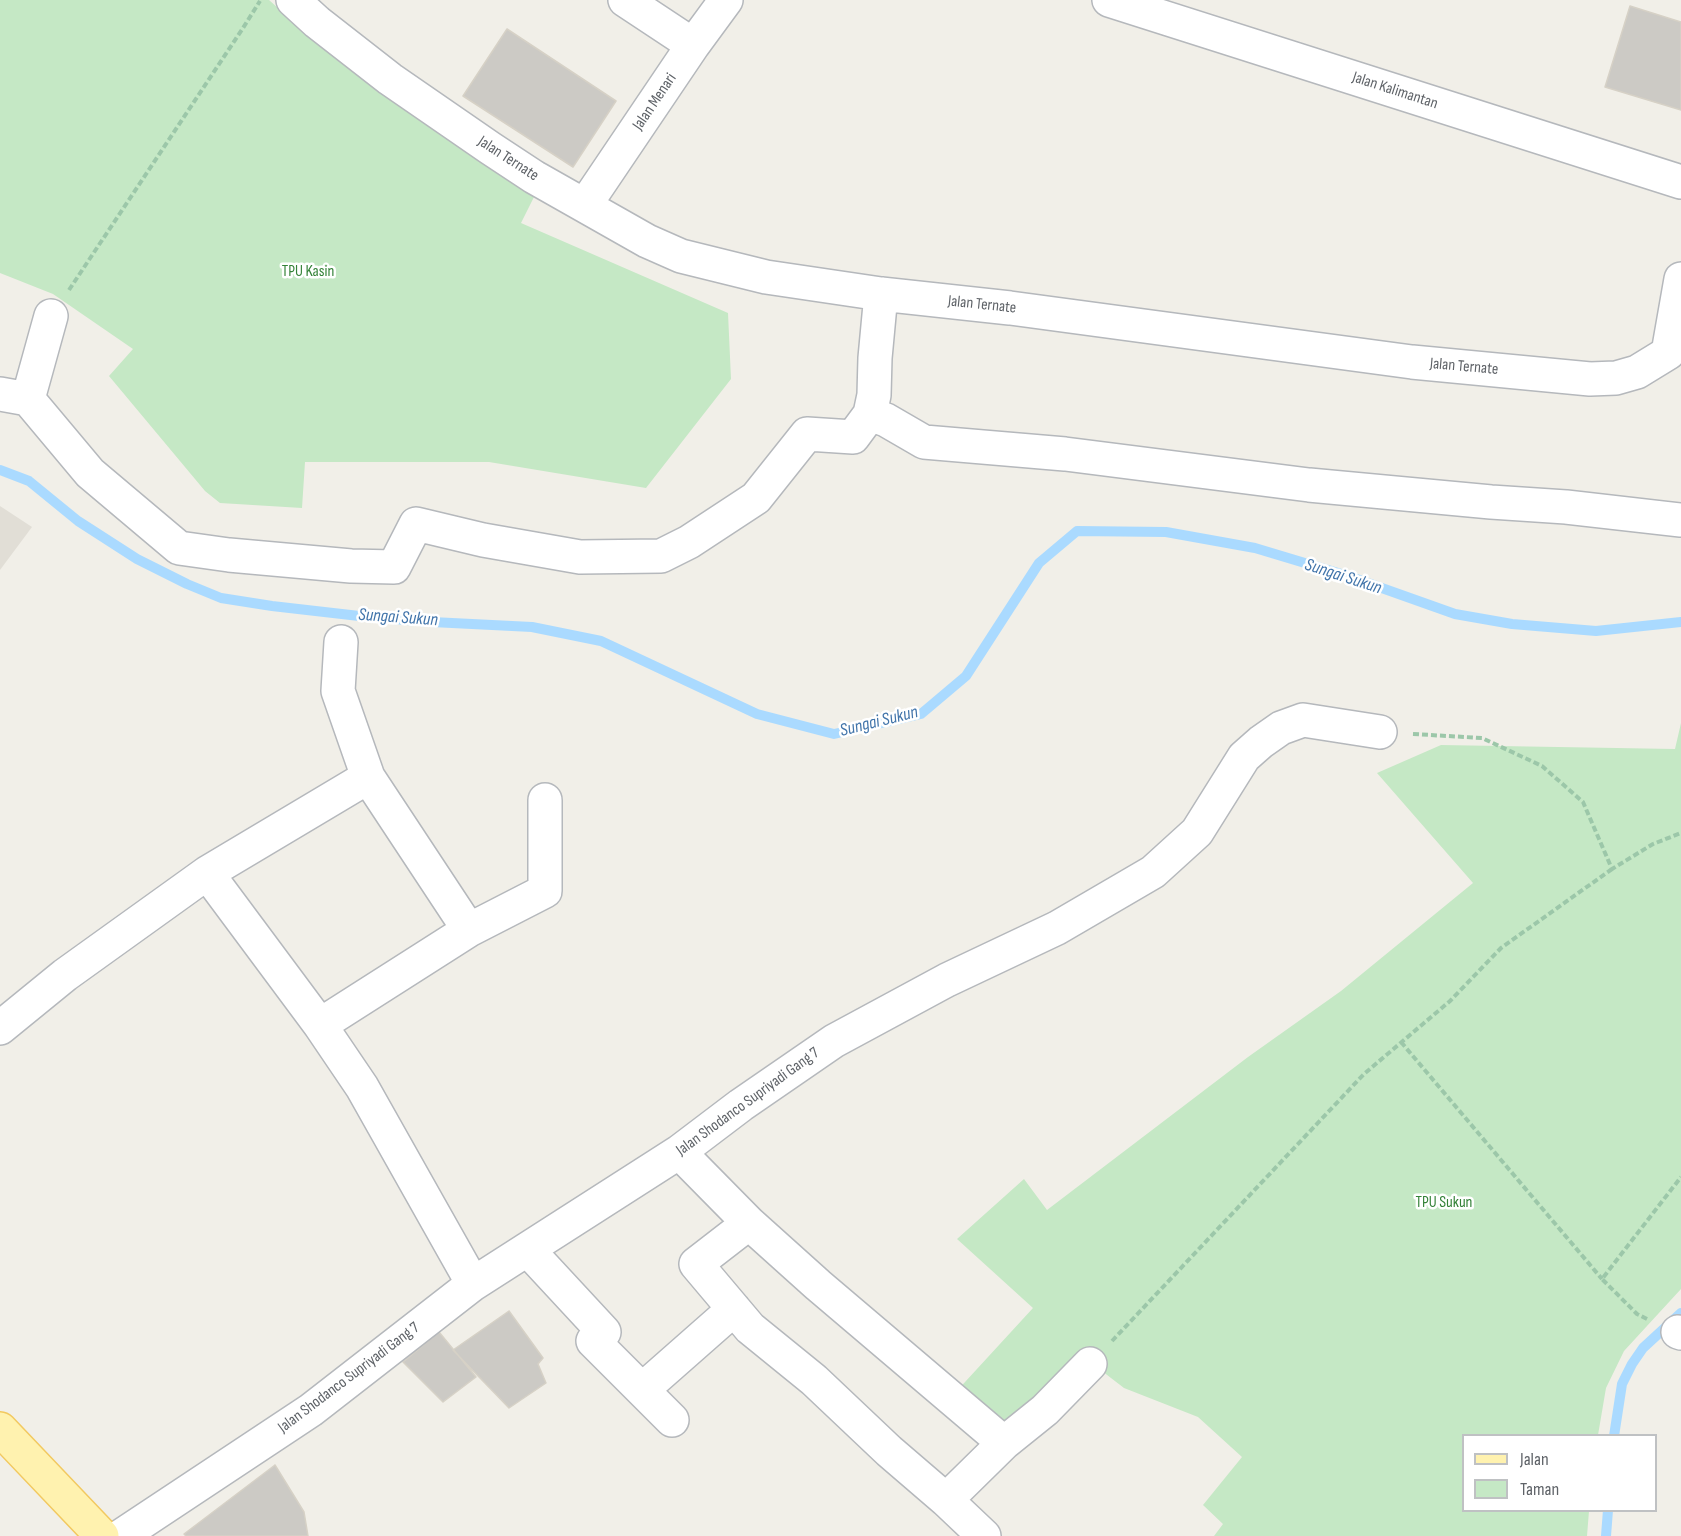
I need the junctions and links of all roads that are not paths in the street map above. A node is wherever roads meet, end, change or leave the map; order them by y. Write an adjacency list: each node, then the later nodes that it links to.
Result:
1 (293, 0): 7 (street, Jalan Ternate)
2 (625, 0): 5 (street)
3 (726, 0): 5 (street, Jalan Menari)
4 (1109, 0): 6 (street, Jalan Kalimantan)
5 (693, 45): 7 (street, Jalan Menari)
6 (1681, 182)
7 (585, 206): 9 (street, Jalan Ternate)
8 (1681, 279): 11 (street, Jalan Ternate)
9 (881, 294): 11 (street, Jalan Ternate); 13 (street)
10 (51, 316): 12 (street)
11 (1674, 348)
12 (14, 396): 13 (street)
13 (870, 414): 14 (street)
14 (1681, 520)
15 (341, 642): 17 (street)
16 (1380, 732): 23 (street, Jalan Shodanco Supriyadi Gang 7)
17 (368, 777): 19 (street); 20 (street)
18 (544, 800): 20 (street)
19 (207, 873): 21 (street); 22 (street)
20 (469, 930): 21 (street)
21 (320, 1025): 26 (street)
22 (0, 1028)
23 (679, 1152): 24 (street); 25 (street, Jalan Shodanco Supriyadi Gang 7)
24 (749, 1223): 27 (street); 32 (street)
25 (528, 1250): 26 (street, Jalan Shodanco Supriyadi Gang 7); 29 (street)
26 (473, 1284): 35 (street, Jalan Shodanco Supriyadi Gang 7)
27 (734, 1310): 29 (street); 33 (street)
28 (1090, 1364): 32 (street)
29 (642, 1390): 30 (street)
30 (672, 1420)
31 (0, 1429): 34 (main road)
32 (1004, 1443): 33 (street)
33 (946, 1500): 36 (street)
34 (102, 1536)
35 (121, 1536)
36 (984, 1536)

